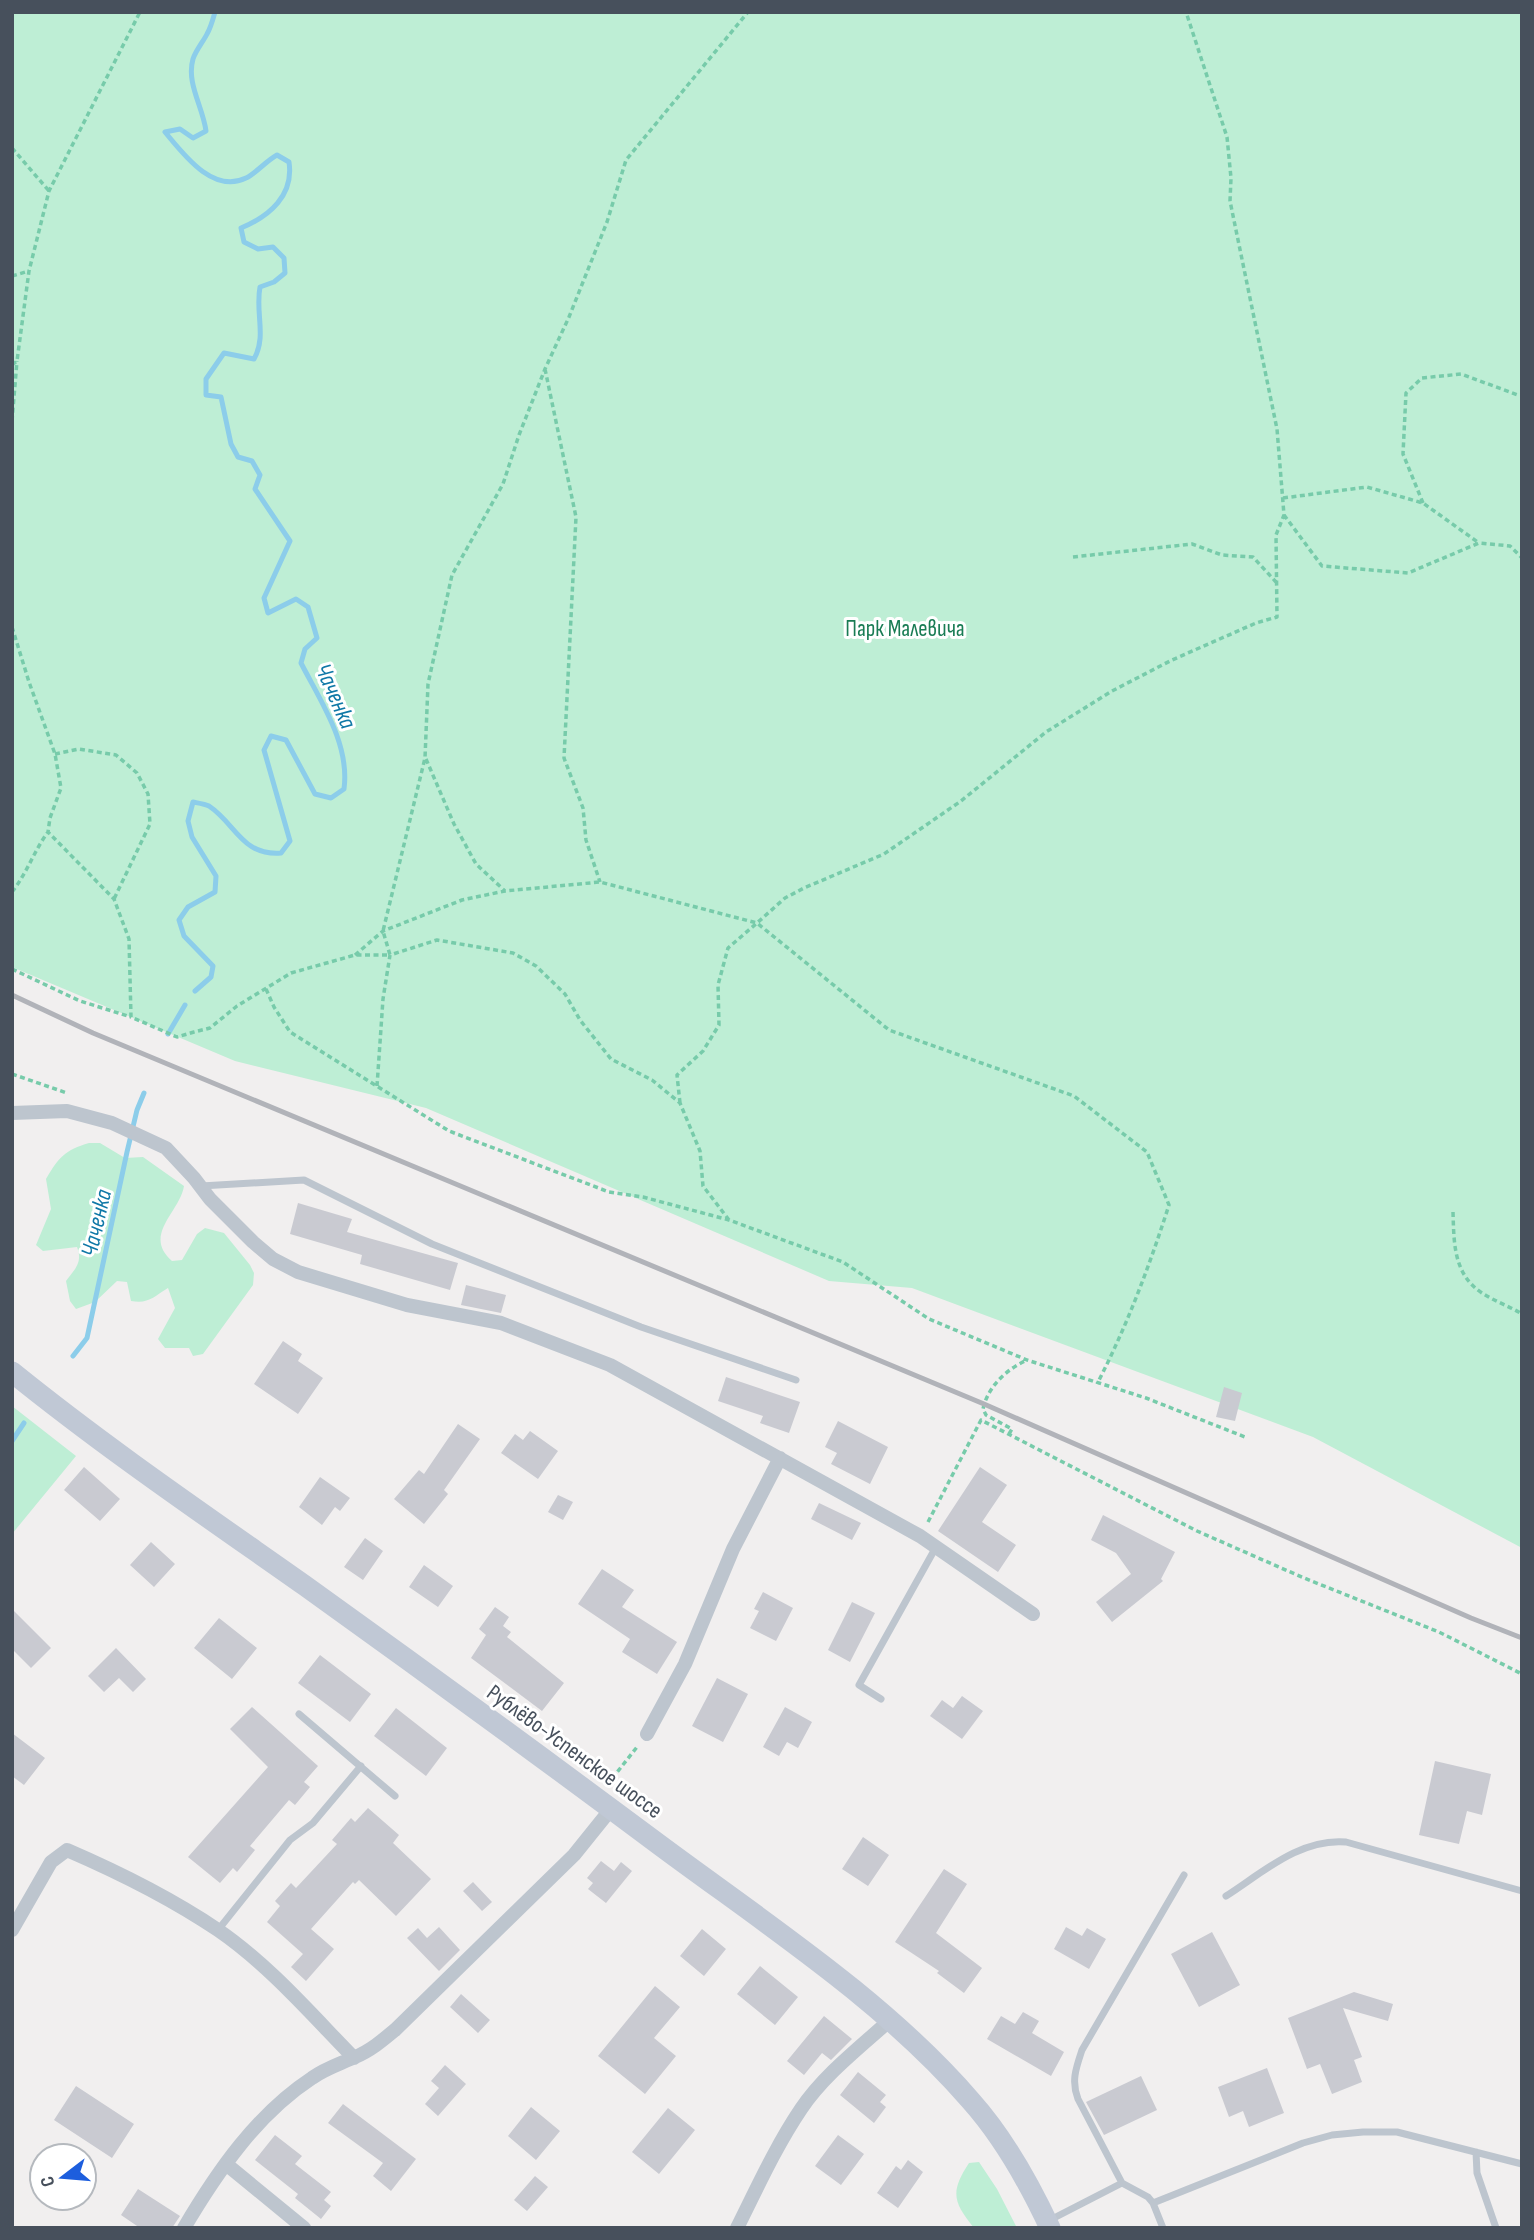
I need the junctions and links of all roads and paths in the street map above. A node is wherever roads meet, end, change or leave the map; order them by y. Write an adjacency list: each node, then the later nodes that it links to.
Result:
1 (139, 12): 5 (path)
2 (748, 12): 10 (path)
3 (1186, 12): 13 (path)
4 (12, 148): 5 (path)
5 (49, 191): 6 (path)
6 (29, 271): 7 (path); 8 (path)
7 (12, 276)
8 (18, 361): 9 (path); 12 (path)
9 (12, 365)
10 (545, 369): 22 (path); 24 (path)
11 (1522, 395): 14 (path)
12 (12, 421)
13 (1283, 498): 14 (path); 15 (path)
14 (1423, 503): 16 (path)
15 (1284, 515): 16 (path); 19 (path)
16 (1479, 543): 18 (path)
17 (1073, 557): 19 (path)
18 (1522, 558)
19 (1277, 584): 28 (path)
20 (12, 627): 21 (path)
21 (55, 754): 23 (path); 27 (path)
22 (425, 758): 25 (path); 29 (path)
23 (48, 832): 26 (path); 27 (path)
24 (600, 882): 25 (path); 28 (path)
25 (505, 891): 29 (path)
26 (12, 892)
27 (114, 899): 34 (path)
28 (757, 923): 38 (path); 47 (path)
29 (383, 931): 30 (path); 31 (path)
30 (355, 955): 31 (path); 33 (path)
31 (390, 955): 36 (path); 38 (path)
32 (12, 969): 34 (path)
33 (266, 989): 34 (path); 36 (path)
34 (131, 1017)
35 (12, 1074): 37 (path)
36 (377, 1086): 42 (path)
37 (76, 1097)
38 (680, 1103): 42 (path)
39 (12, 1113): 40 (street)
40 (200, 1186): 46 (lane); 50 (street)
41 (1453, 1212): 43 (path)
42 (729, 1220): 44 (path)
43 (1522, 1314)
44 (1027, 1360): 47 (path); 48 (path)
45 (12, 1372): 60 (main road, Рублёво-Успенское шоссе)
46 (796, 1380)
47 (1097, 1384): 49 (path)
48 (1009, 1435): 51 (path); 54 (path)
49 (1245, 1437)
50 (780, 1458): 51 (street); 57 (street)
51 (920, 1536): 52 (street)
52 (936, 1547): 53 (street); 55 (lane)
53 (1032, 1614)
54 (1522, 1674)
55 (881, 1699)
56 (299, 1714): 58 (lane)
57 (647, 1734): 60 (path)
58 (361, 1766): 59 (lane); 65 (lane)
59 (395, 1796)
60 (604, 1803): 66 (main road, Рублёво-Успенское шоссе); 67 (street)
61 (1184, 1875): 71 (lane)
62 (1522, 1891): 63 (lane)
63 (1226, 1896)
64 (12, 1930): 65 (street)
65 (218, 1930): 67 (street)
66 (889, 2021): 73 (main road, Рублёво-Успенское шоссе); 76 (street)
67 (354, 2058): 69 (street)
68 (1476, 2152): 70 (lane); 72 (lane); 78 (lane)
69 (226, 2164): 74 (street); 75 (street)
70 (1522, 2164)
71 (1122, 2183): 72 (lane); 73 (lane)
72 (1153, 2203): 77 (lane)
73 (1049, 2225)
74 (184, 2228)
75 (304, 2228)
76 (737, 2228)
77 (1163, 2228)
78 (1496, 2228)

